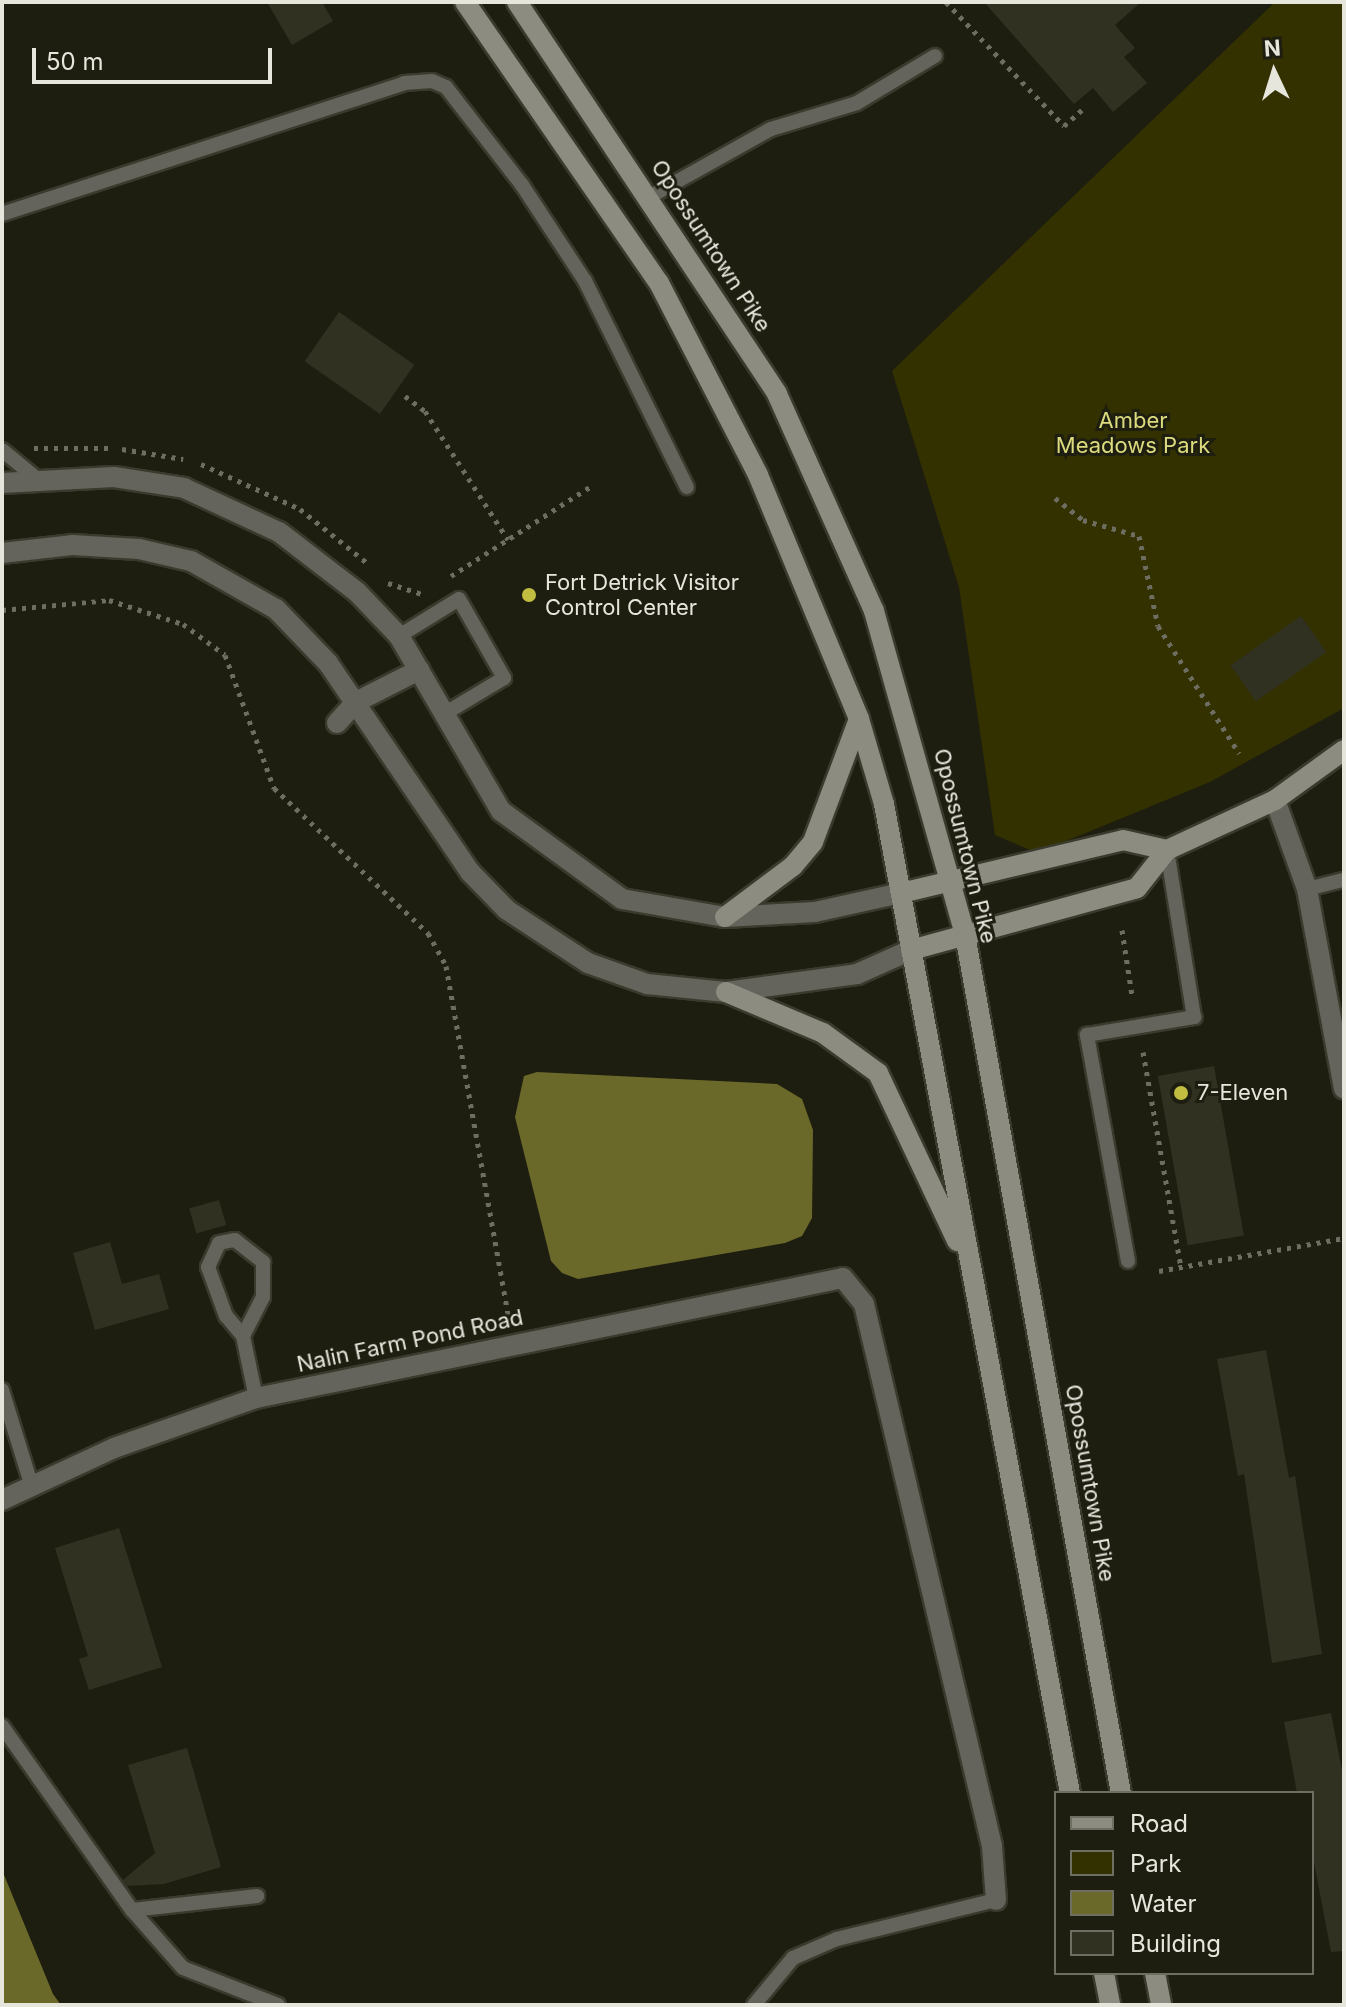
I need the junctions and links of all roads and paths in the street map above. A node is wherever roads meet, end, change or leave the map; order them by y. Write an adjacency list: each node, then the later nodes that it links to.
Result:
1 (465, 2): 26 (main road)
2 (517, 2): 6 (main road, Opossumtown Pike)
3 (946, 2): 5 (path)
4 (935, 56): 6 (lane)
5 (1082, 110)
6 (651, 196): 32 (main road, Opossumtown Pike)
7 (2, 214): 13 (lane)
8 (405, 396): 15 (path)
9 (4, 451): 10 (lane); 17 (path)
10 (36, 478): 11 (street); 22 (street)
11 (2, 483)
12 (591, 486): 15 (path)
13 (687, 487)
14 (1055, 498): 29 (path)
15 (508, 540): 19 (path)
16 (2, 553): 24 (street)
17 (372, 568)
18 (383, 578): 20 (path)
19 (444, 581)
20 (431, 589)
21 (2, 610): 50 (path)
22 (399, 636): 23 (street); 25 (lane)
23 (419, 670): 24 (street); 25 (street)
24 (356, 702): 27 (street); 40 (street)
25 (444, 714): 36 (street)
26 (859, 719): 35 (main road); 36 (main road)
27 (337, 723)
28 (1344, 750): 30 (main road)
29 (1239, 753)
30 (1275, 800): 31 (main road); 34 (street)
31 (1167, 850): 32 (main road); 38 (main road); 45 (lane)
32 (949, 878): 35 (main road); 38 (main road, Opossumtown Pike)
33 (1344, 880): 34 (lane)
34 (1307, 889): 43 (street)
35 (901, 893): 36 (street); 39 (main road)
36 (725, 917)
37 (1122, 930): 41 (path)
38 (965, 935): 39 (main road); 57 (main road, Opossumtown Pike)
39 (911, 950): 40 (street); 48 (main road)
40 (726, 992): 48 (main road)
41 (1132, 995)
42 (1143, 1052): 46 (path)
43 (1344, 1089)
44 (1344, 1238): 46 (path)
45 (1128, 1261)
46 (1181, 1267): 47 (path)
47 (1159, 1271)
48 (971, 1273): 56 (main road)
49 (243, 1336): 49 (lane); 52 (lane)
50 (514, 1345): 52 (street, Nalin Farm Pond Road); 59 (street, Nalin Farm Pond Road)
51 (2, 1390): 53 (lane)
52 (256, 1398): 53 (street, Nalin Farm Pond Road)
53 (32, 1487): 54 (street, Nalin Farm Pond Road)
54 (2, 1500)
55 (2, 1726): 60 (lane)
56 (1070, 1791)
57 (1121, 1791)
58 (257, 1896): 60 (lane)
59 (996, 1900): 64 (lane)
60 (132, 1910): 63 (lane)
61 (1104, 1975): 65 (main road)
62 (1155, 1975): 66 (main road)
63 (278, 2005)
64 (754, 2005)
65 (1110, 2005)
66 (1161, 2005)

